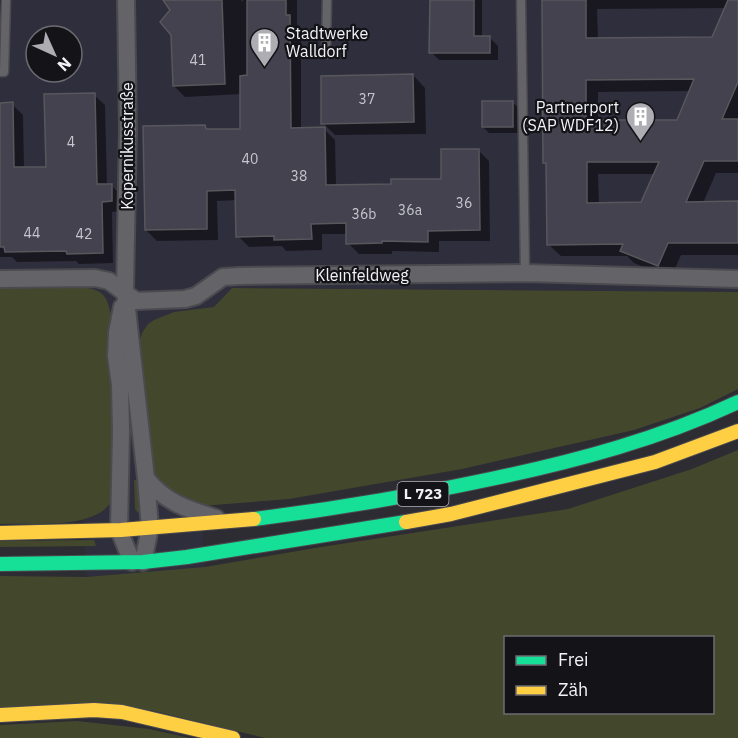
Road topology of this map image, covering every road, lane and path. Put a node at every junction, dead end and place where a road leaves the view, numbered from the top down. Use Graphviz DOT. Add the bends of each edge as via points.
graph roads {
  1 [pos="6,0"];
  2 [pos="126,0"];
  3 [pos="327,0"];
  4 [pos="522,0"];
  5 [pos="326,54"];
  6 [pos="0,72"];
  7 [pos="525,273"];
  8 [pos="0,279"];
  9 [pos="738,279"];
  10 [pos="125,291"];
  11 [pos="738,402"];
  12 [pos="738,432"];
  13 [pos="146,478"];
  14 [pos="228,522"];
  15 [pos="150,528"];
  16 [pos="119,531"];
  17 [pos="0,533"];
  18 [pos="138,562"];
  19 [pos="0,564"];
  20 [pos="0,715"];
  21 [pos="233,738"];
  1 -- 6 [label="lane" via="4,72"];
  2 -- 10 [label="street, Kopernikusstraße"];
  3 -- 5 [label="lane"];
  4 -- 7 [label="lane"];
  7 -- 9 [label="street, Kleinfeldweg"];
  7 -- 10 [label="street, Kleinfeldweg" via="223,277 196,296 136,301"];
  8 -- 10 [label="street, Kleinfeldweg" via="95,278 109,280"];
  10 -- 13 [label="street, Kopernikusstraße"];
  10 -- 16 [label="street, Kopernikusstraße" via="117,333 121,431"];
  11 -- 14 [label="main road, L 723" via="679,428 615,449 518,473 360,506"];
  12 -- 18 [label="main road, L 723" via="655,462 451,514"];
  13 -- 14 [label="street" via="171,501"];
  13 -- 15 [label="street, Kopernikusstraße"];
  14 -- 15 [label="main road, L 723"];
  15 -- 16 [label="main road, L 723"];
  15 -- 18 [label="street, Kopernikusstraße"];
  16 -- 17 [label="main road, L 723"];
  16 -- 18 [label="street, Kopernikusstraße"];
  18 -- 19 [label="main road, L 723"];
  20 -- 21 [label="main road" via="122,712"];
}
